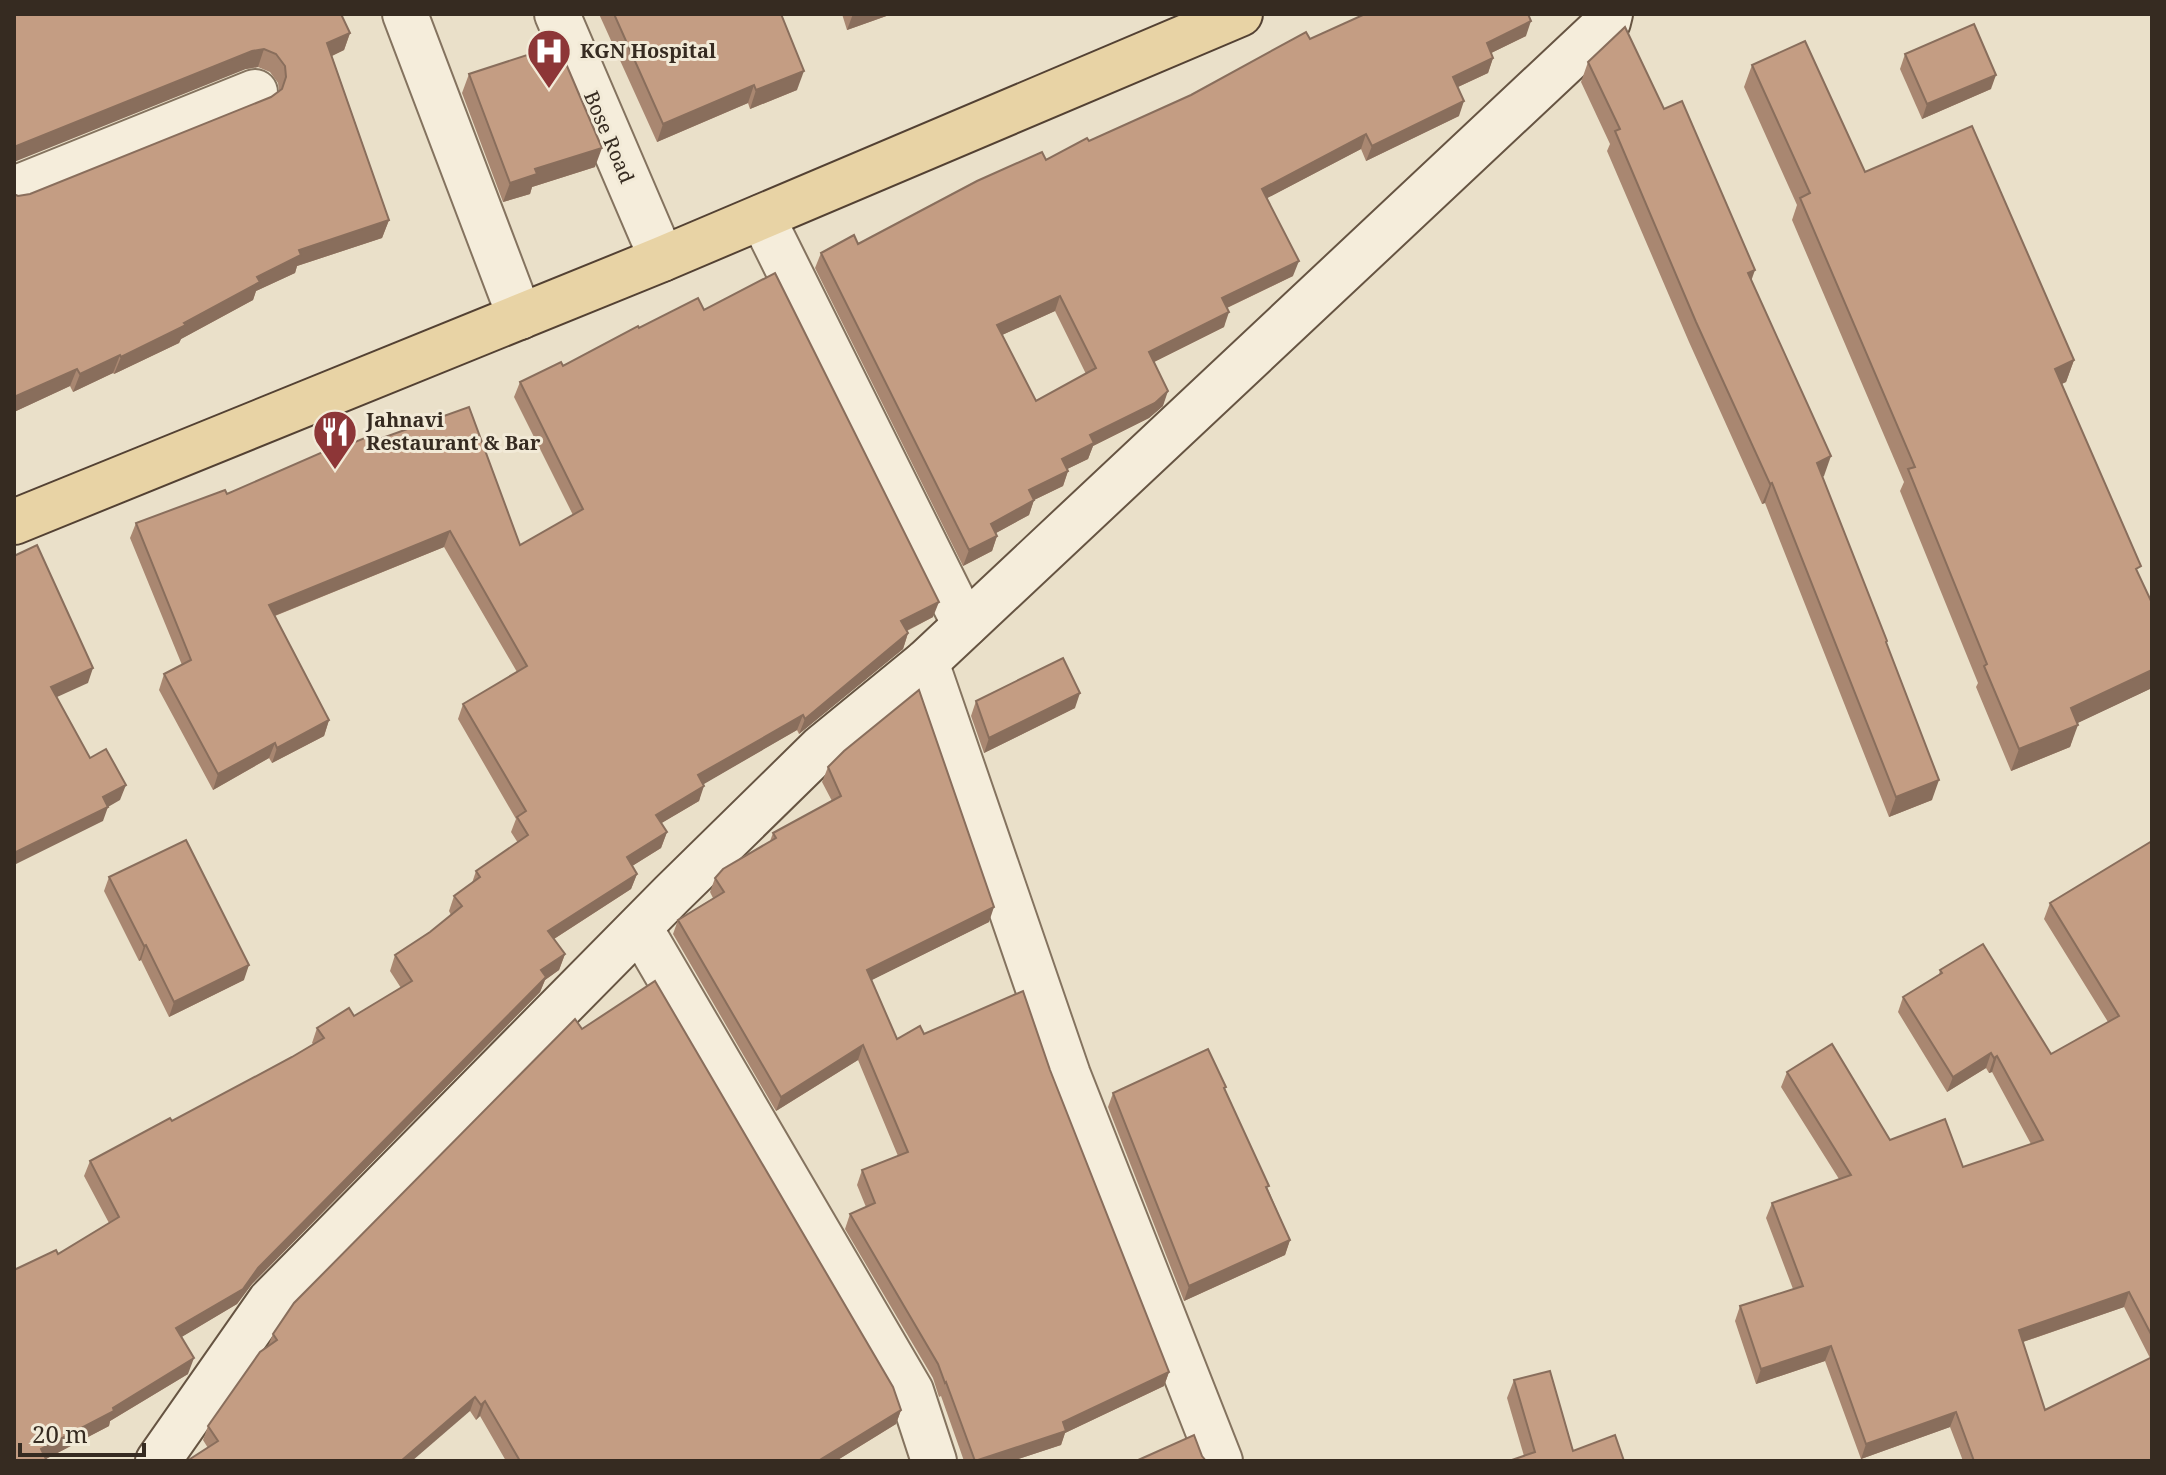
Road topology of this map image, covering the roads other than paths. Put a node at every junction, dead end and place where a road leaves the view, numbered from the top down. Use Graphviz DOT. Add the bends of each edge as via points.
graph roads {
  1 [pos="405,14"];
  2 [pos="557,14"];
  3 [pos="1240,14"];
  4 [pos="1610,14"];
  5 [pos="255,92"];
  6 [pos="14,189"];
  7 [pos="762,217"];
  8 [pos="662,259"];
  9 [pos="520,317"];
  10 [pos="14,522"];
  11 [pos="965,625"];
  12 [pos="926,662"];
  13 [pos="640,928"];
  14 [pos="158,1461"];
  15 [pos="934,1461"];
  16 [pos="1220,1461"];
  1 -- 9 [label="street"];
  2 -- 8 [label="street, Bose Road"];
  3 -- 7 [label="main road"];
  4 -- 11 [label="street" via="1597,33"];
  5 -- 6 [label="street"];
  7 -- 8 [label="main road"];
  7 -- 11 [label="street"];
  8 -- 9 [label="main road"];
  9 -- 10 [label="main road"];
  11 -- 12 [label="street"];
  12 -- 13 [label="street" via="822,747"];
  12 -- 16 [label="street" via="1068,1075"];
  13 -- 14 [label="street" via="270,1301"];
  13 -- 15 [label="street" via="911,1391"];
}
